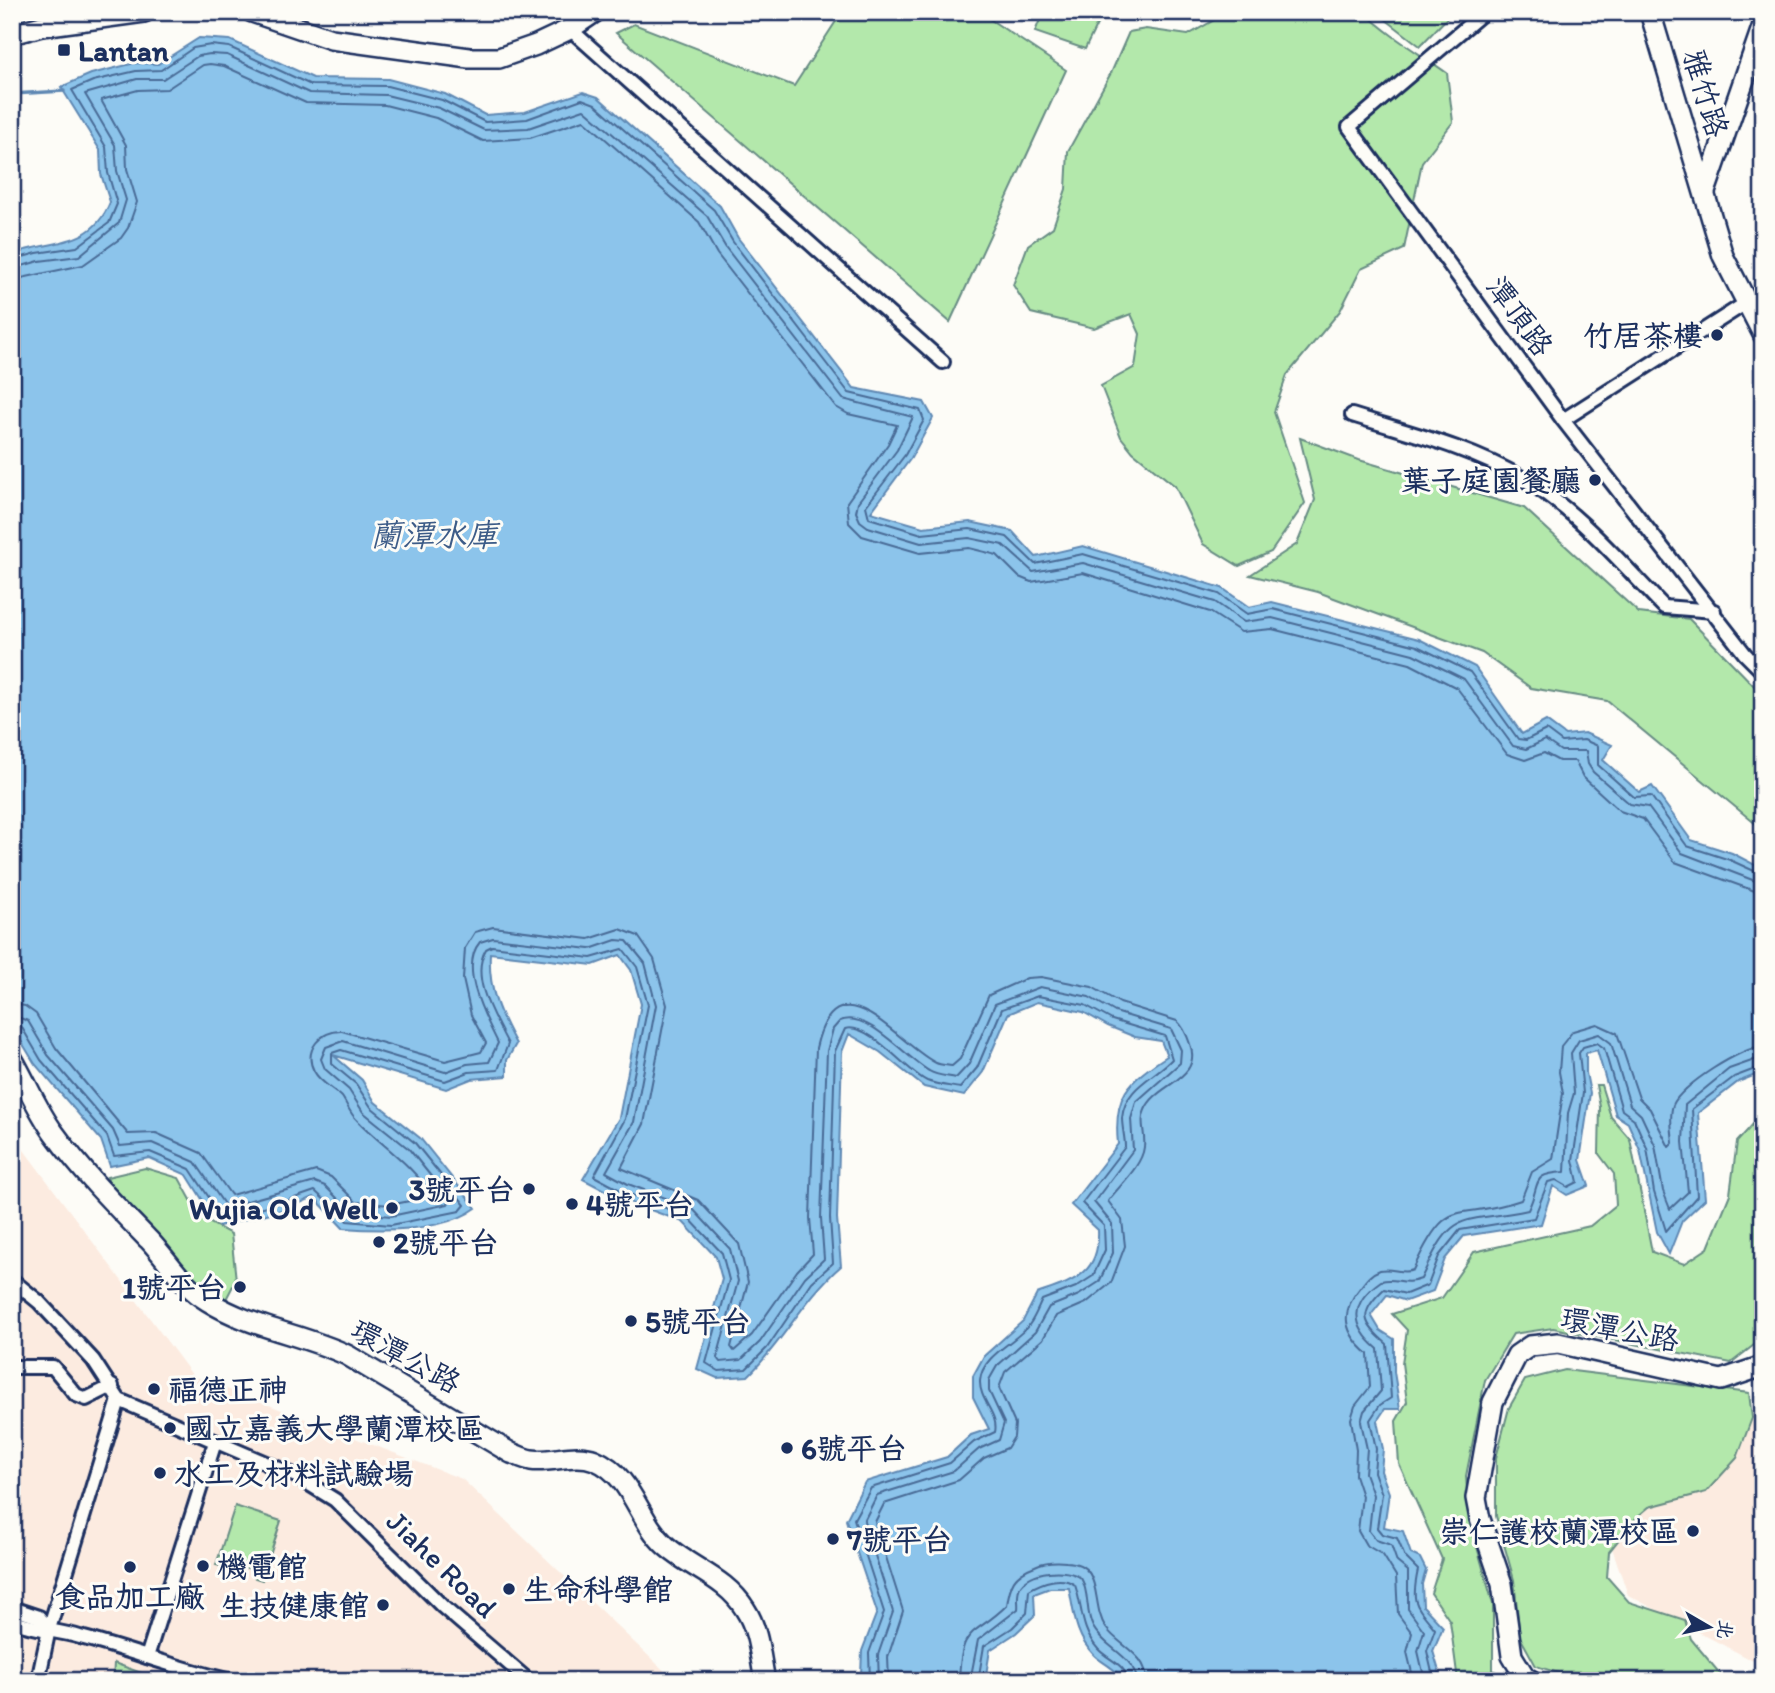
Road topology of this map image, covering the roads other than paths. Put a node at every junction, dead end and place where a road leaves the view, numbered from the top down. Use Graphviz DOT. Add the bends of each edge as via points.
graph roads {
  1 [pos="144,12"];
  2 [pos="252,12"];
  3 [pos="595,12"];
  4 [pos="1484,12"];
  5 [pos="1650,12"];
  6 [pos="1763,25"];
  7 [pos="570,29"];
  8 [pos="12,34"];
  9 [pos="1705,192"];
  10 [pos="1746,303"];
  11 [pos="1763,334"];
  12 [pos="943,362"];
  13 [pos="1352,415"];
  14 [pos="1563,420"];
  15 [pos="1714,611"];
  16 [pos="1763,672"];
  17 [pos="12,1058"];
  18 [pos="12,1280"];
  19 [pos="1763,1366"];
  20 [pos="12,1367"];
  21 [pos="112,1386"];
  22 [pos="119,1400"];
  23 [pos="215,1442"];
  24 [pos="12,1608"];
  25 [pos="12,1621"];
  26 [pos="49,1629"];
  27 [pos="147,1657"];
  28 [pos="210,1679"];
  29 [pos="38,1681"];
  30 [pos="232,1681"];
  31 [pos="529,1681"];
  32 [pos="765,1681"];
  33 [pos="1532,1681"];
  1 -- 8 [label="street"];
  2 -- 7 [label="street" via="331,39 469,58 499,58"];
  3 -- 7 [label="street"];
  4 -- 14 [label="street, 潭頂路" via="1349,127"];
  5 -- 9 [label="street, 雅竹路"];
  6 -- 9 [label="street"];
  7 -- 12 [label="street"];
  9 -- 10 [label="street, 雅竹路" via="1723,256"];
  10 -- 11 [label="street, 雅竹路"];
  10 -- 14 [label="street"];
  13 -- 15 [label="street" via="1473,453 1524,479 1591,530 1664,607"];
  14 -- 15 [label="street, 潭頂路"];
  15 -- 16 [label="street, 潭頂路"];
  17 -- 32 [label="street, 環潭公路" via="52,1130 116,1210 150,1241 186,1285 208,1302 271,1330 347,1355 511,1453 532,1460 593,1459 611,1469 666,1546 718,1579 745,1608 754,1625"];
  18 -- 21 [label="street" via="39,1302"];
  19 -- 33 [label="street, 環潭公路" via="1721,1380 1558,1343 1530,1346 1517,1355 1493,1402 1476,1498 1502,1584 1512,1656 1525,1678"];
  20 -- 21 [label="street" via="53,1367 76,1395 86,1399"];
  21 -- 22 [label="street"];
  22 -- 23 [label="street, Jiahe Road"];
  22 -- 26 [label="street"];
  23 -- 27 [label="street"];
  23 -- 31 [label="street, Jiahe Road" via="296,1476 335,1500 443,1607"];
  24 -- 26 [label="street" via="39,1617"];
  25 -- 26 [label="street" via="37,1630"];
  26 -- 27 [label="street"];
  26 -- 29 [label="street"];
  27 -- 28 [label="street"];
  28 -- 30 [label="street"];
}
